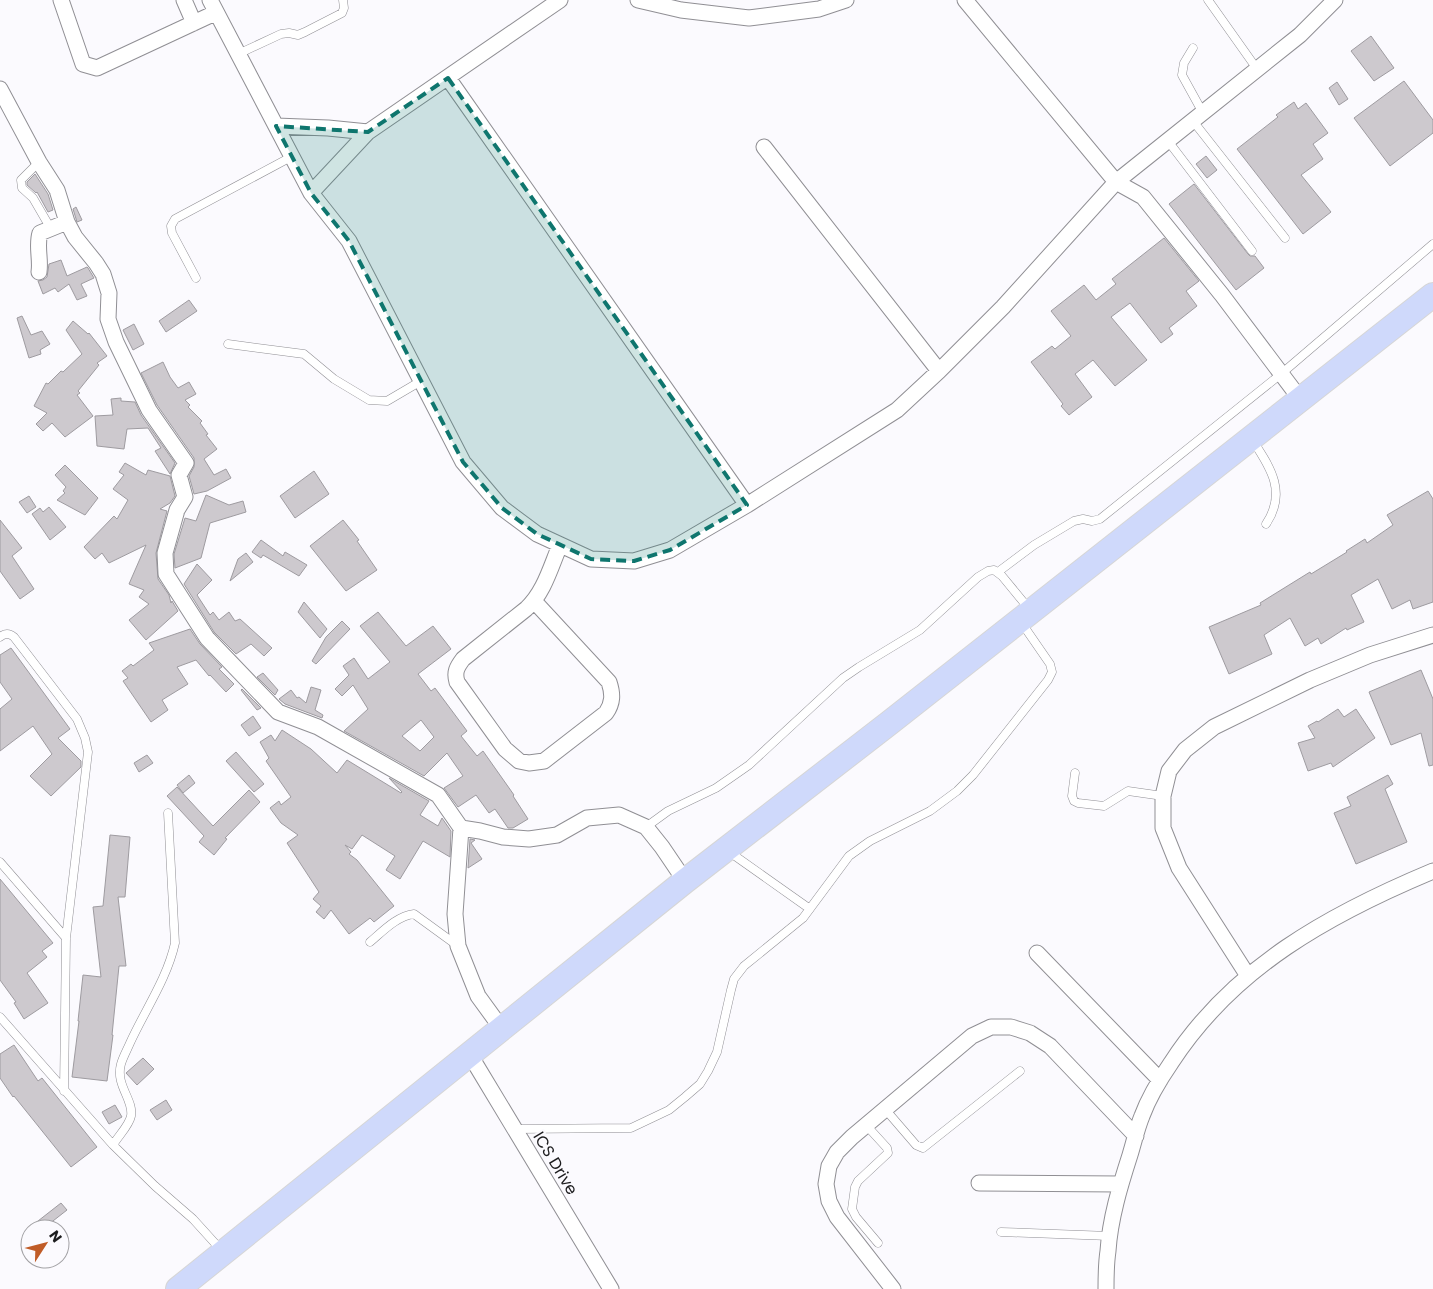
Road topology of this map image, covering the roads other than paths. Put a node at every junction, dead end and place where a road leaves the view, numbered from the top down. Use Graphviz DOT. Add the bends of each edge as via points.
graph roads {
  1 [pos="61,0"];
  2 [pos="184,0"];
  3 [pos="343,0"];
  4 [pos="560,0"];
  5 [pos="638,0"];
  6 [pos="842,0"];
  7 [pos="965,0"];
  8 [pos="1208,0"];
  9 [pos="1335,0"];
  10 [pos="212,6"];
  11 [pos="194,23"];
  12 [pos="1194,48"];
  13 [pos="238,54"];
  14 [pos="1257,69"];
  15 [pos="448,78"];
  16 [pos="0,89"];
  17 [pos="1198,117"];
  18 [pos="276,126"];
  19 [pos="368,132"];
  20 [pos="1168,140"];
  21 [pos="764,147"];
  22 [pos="291,157"];
  23 [pos="39,162"];
  24 [pos="1116,182"];
  25 [pos="311,193"];
  26 [pos="67,222"];
  27 [pos="51,229"];
  28 [pos="1285,238"];
  29 [pos="1433,244"];
  30 [pos="1252,251"];
  31 [pos="39,272"];
  32 [pos="196,278"];
  33 [pos="1433,295"];
  34 [pos="228,344"];
  35 [pos="939,372"];
  36 [pos="1281,374"];
  37 [pos="421,381"];
  38 [pos="1301,400"];
  39 [pos="1252,439"];
  40 [pos="747,505"];
  41 [pos="1266,524"];
  42 [pos="560,545"];
  43 [pos="998,572"];
  44 [pos="534,600"];
  45 [pos="1026,616"];
  46 [pos="1433,635"];
  47 [pos="0,637"];
  48 [pos="1075,773"];
  49 [pos="1163,796"];
  50 [pos="168,813"];
  51 [pos="646,827"];
  52 [pos="461,828"];
  53 [pos="726,850"];
  54 [pos="0,862"];
  55 [pos="1433,872"];
  56 [pos="685,882"];
  57 [pos="810,909"];
  58 [pos="66,938"];
  59 [pos="370,942"];
  60 [pos="458,946"];
  61 [pos="1037,953"];
  62 [pos="1248,976"];
  63 [pos="0,1018"];
  64 [pos="502,1029"];
  65 [pos="470,1055"];
  66 [pos="1020,1071"];
  67 [pos="1160,1080"];
  68 [pos="64,1091"];
  69 [pos="885,1108"];
  70 [pos="866,1125"];
  71 [pos="515,1129"];
  72 [pos="1136,1136"];
  73 [pos="113,1145"];
  74 [pos="979,1183"];
  75 [pos="1120,1184"];
  76 [pos="1001,1232"];
  77 [pos="1110,1236"];
  78 [pos="878,1243"];
  79 [pos="224,1253"];
  80 [pos="178,1289"];
  81 [pos="611,1289"];
  82 [pos="893,1289"];
  83 [pos="1106,1289"];
  1 -- 11 [label="street" via="83,64 97,68"];
  2 -- 11 [label="street"];
  3 -- 13 [label="lane" via="342,13 298,35 281,34"];
  4 -- 15 [label="street"];
  5 -- 6 [label="street" via="681,10 750,18 819,9"];
  7 -- 24 [label="street"];
  8 -- 14 [label="lane"];
  9 -- 14 [label="street" via="1300,35"];
  10 -- 11 [label="street"];
  10 -- 13 [label="street"];
  12 -- 17 [label="lane" via="1184,64 1182,75"];
  13 -- 18 [label="street"];
  14 -- 17 [label="street"];
  15 -- 19 [label="street"];
  15 -- 40 [label="street"];
  16 -- 23 [label="street"];
  17 -- 20 [label="street"];
  17 -- 28 [label="lane"];
  18 -- 19 [label="street"];
  18 -- 22 [label="street"];
  19 -- 25 [label="street"];
  20 -- 24 [label="street"];
  20 -- 30 [label="lane"];
  21 -- 35 [label="street"];
  22 -- 25 [label="street"];
  22 -- 32 [label="lane" via="175,219 172,233"];
  23 -- 26 [label="street" via="56,190"];
  23 -- 27 [label="lane" via="21,180 22,188 33,198"];
  24 -- 35 [label="street" via="1003,307"];
  24 -- 36 [label="street" via="1143,197"];
  25 -- 37 [label="street" via="349,240"];
  26 -- 27 [label="street"];
  26 -- 52 [label="street" via="103,274 109,292 108,319 148,410 186,464 179,475 185,498 177,510 165,553 166,574 184,603 207,638 278,712 318,727 438,795"];
  27 -- 31 [label="street" via="40,233 38,240"];
  29 -- 36 [label="lane"];
  33 -- 38 [label="main road"];
  34 -- 37 [label="lane" via="304,354 334,379 369,400 387,401"];
  35 -- 40 [label="street" via="897,410"];
  36 -- 38 [label="street"];
  36 -- 43 [label="lane" via="1100,519 1074,521"];
  37 -- 42 [label="street" via="463,462 502,508 536,534"];
  38 -- 39 [label="main road"];
  39 -- 41 [label="lane" via="1269,466 1275,487 1274,512"];
  39 -- 45 [label="main road"];
  40 -- 42 [label="street" via="670,550 634,561 591,559"];
  42 -- 44 [label="street"];
  43 -- 45 [label="lane"];
  43 -- 51 [label="lane" via="994,570 983,574 920,630 843,678 728,781 668,811"];
  44 -- 44 [label="street" via="609,682 612,698 606,714 544,762 529,763 519,761 505,749 457,682 455,674 463,659"];
  45 -- 53 [label="main road"];
  45 -- 57 [label="lane" via="1050,664 1052,672 1048,680 957,791 930,811 850,856"];
  46 -- 49 [label="street" via="1370,655 1310,680 1214,727 1185,750 1169,772"];
  47 -- 58 [label="lane" via="9,634 14,637 77,719 85,738 88,752"];
  48 -- 49 [label="lane" via="1072,796 1078,803 1104,806 1128,791"];
  49 -- 62 [label="street" via="1163,828 1179,868"];
  50 -- 73 [label="lane" via="175,943 165,975 121,1064 120,1080 131,1115"];
  51 -- 52 [label="street" via="619,815 588,818 558,835 529,839"];
  51 -- 56 [label="street"];
  52 -- 60 [label="street" via="455,914"];
  53 -- 56 [label="main road"];
  53 -- 57 [label="lane"];
  54 -- 58 [label="lane"];
  55 -- 62 [label="street" via="1370,899 1272,956"];
  56 -- 64 [label="main road"];
  57 -- 71 [label="lane" via="792,929 744,966 734,979 717,1052 708,1071 700,1084 669,1110 630,1128"];
  58 -- 68 [label="lane"];
  59 -- 60 [label="lane" via="405,915 414,914"];
  60 -- 64 [label="street" via="478,996"];
  61 -- 67 [label="street"];
  62 -- 67 [label="street" via="1203,1020"];
  63 -- 68 [label="lane"];
  64 -- 65 [label="main road"];
  65 -- 71 [label="street, ICS Drive"];
  65 -- 79 [label="main road"];
  66 -- 69 [label="lane" via="923,1148 916,1146"];
  67 -- 72 [label="street" via="1142,1115"];
  68 -- 73 [label="lane"];
  69 -- 70 [label="street"];
  69 -- 72 [label="street" via="972,1036 991,1027 1011,1027 1030,1033 1050,1046"];
  70 -- 78 [label="lane" via="888,1153 858,1181 852,1209"];
  70 -- 82 [label="street" via="837,1152 829,1166 826,1184 837,1217"];
  71 -- 81 [label="street, ICS Drive"];
  72 -- 75 [label="street"];
  73 -- 79 [label="lane" via="193,1219"];
  74 -- 75 [label="street"];
  75 -- 77 [label="street"];
  76 -- 77 [label="lane"];
  77 -- 83 [label="street"];
  79 -- 80 [label="main road"];
}
